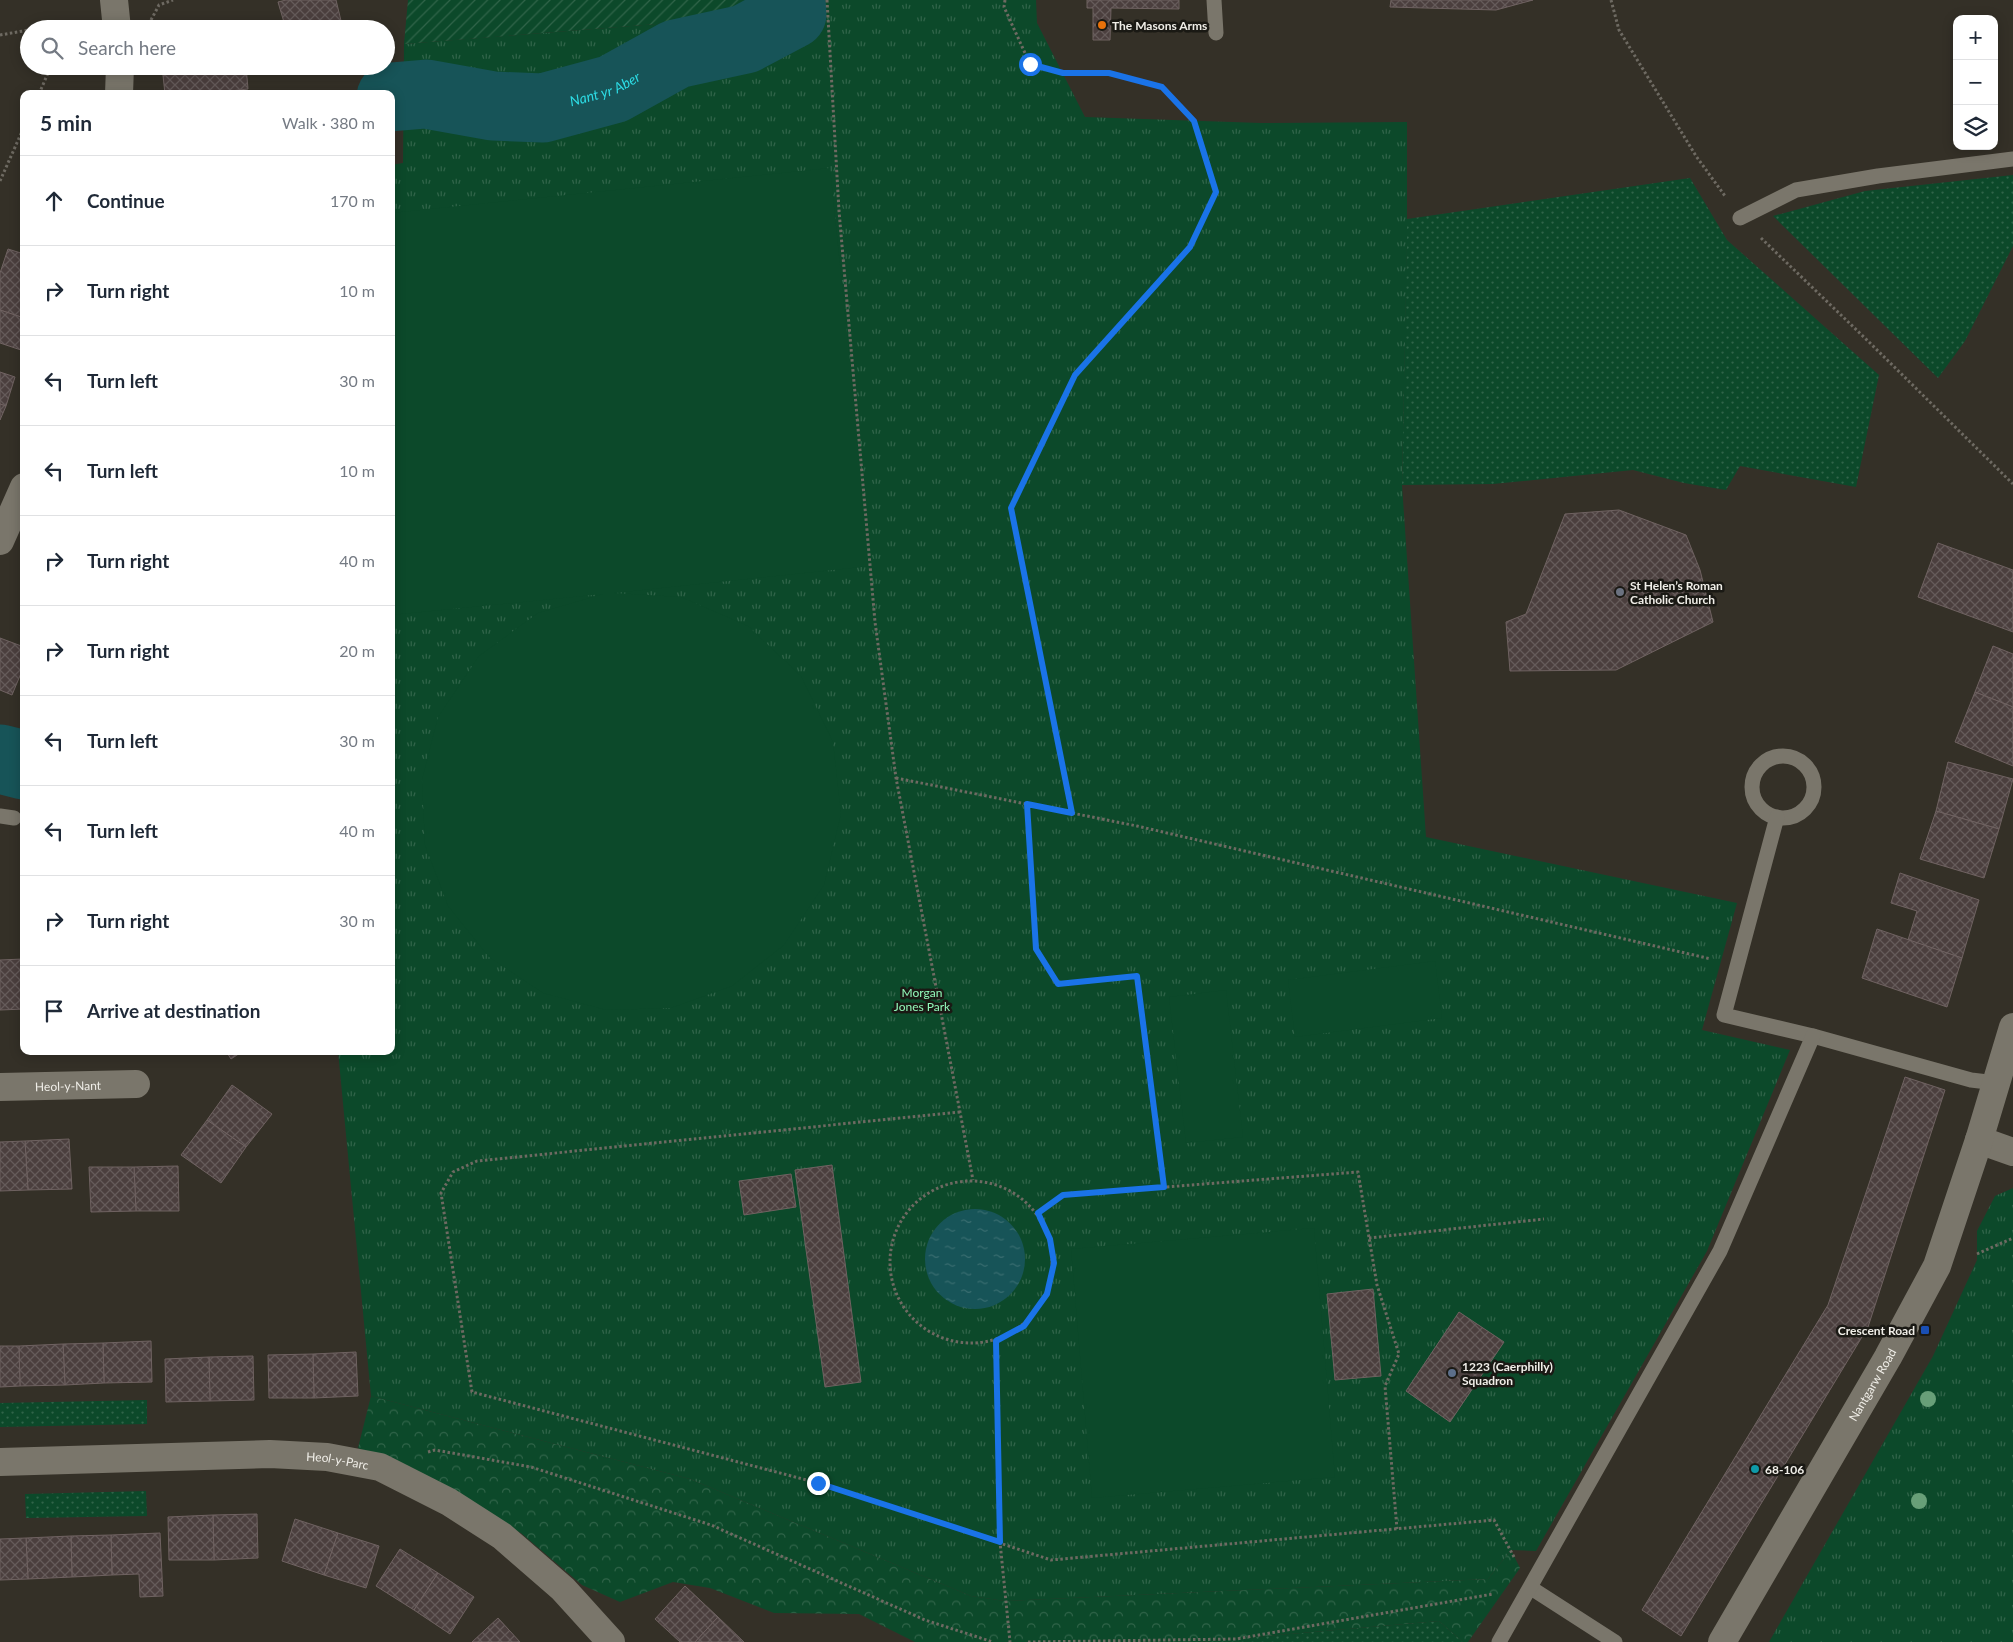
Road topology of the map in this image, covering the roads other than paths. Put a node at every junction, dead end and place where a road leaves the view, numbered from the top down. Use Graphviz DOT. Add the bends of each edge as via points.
graph roads {
  1 [pos="114,0"];
  2 [pos="1214,0"];
  3 [pos="117,20"];
  4 [pos="1216,32"];
  5 [pos="120,75"];
  6 [pos="119,90"];
  7 [pos="2013,159"];
  8 [pos="1740,218"];
  9 [pos="20,496"];
  10 [pos="0,541"];
  11 [pos="1777,817"];
  12 [pos="2013,1027"];
  13 [pos="1813,1036"];
  14 [pos="1996,1083"];
  15 [pos="136,1084"];
  16 [pos="0,1087"];
  17 [pos="1979,1140"];
  18 [pos="2013,1152"];
  19 [pos="0,1462"];
  20 [pos="1531,1588"];
  21 [pos="611,1642"];
  22 [pos="1500,1642"];
  23 [pos="1615,1642"];
  24 [pos="1722,1642"];
  1 -- 3 [label="street"];
  2 -- 4 [label="lane"];
  5 -- 6 [label="street"];
  7 -- 8 [label="lane" via="1796,190"];
  9 -- 10 [label="street"];
  11 -- 11 [label="lane" via="1759,806 1753,796 1752,785 1763,764 1775,757 1786,756 1808,768 1814,788 1808,805 1801,812 1792,817"];
  11 -- 13 [label="lane" via="1724,1015"];
  12 -- 14 [label="street, Nantgarw Road"];
  13 -- 14 [label="lane" via="1971,1080"];
  13 -- 20 [label="lane" via="1720,1251"];
  14 -- 17 [label="street, Nantgarw Road"];
  15 -- 16 [label="street, Heol-y-Nant"];
  17 -- 18 [label="street"];
  17 -- 24 [label="street, Nantgarw Road" via="1937,1266 1888,1357"];
  19 -- 21 [label="street, Heol-y-Parc" via="270,1454 327,1457 380,1467 449,1502 502,1536 563,1589"];
  20 -- 22 [label="lane"];
  20 -- 23 [label="lane"];
}
